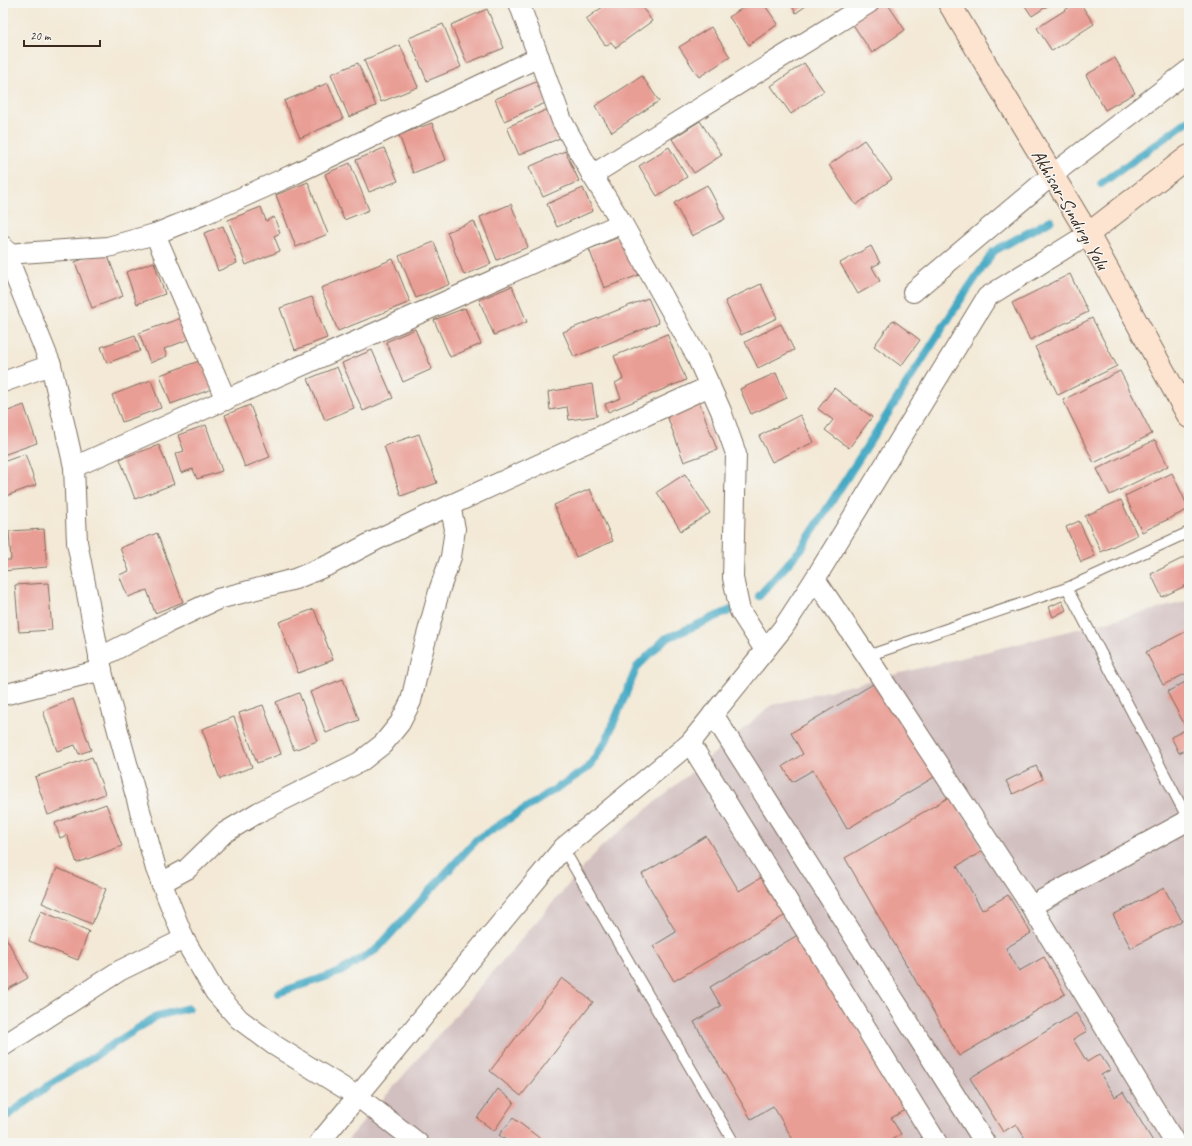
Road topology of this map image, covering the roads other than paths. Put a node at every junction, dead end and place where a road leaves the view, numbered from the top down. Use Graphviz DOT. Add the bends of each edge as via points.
graph roads {
  1 [pos="519,3"];
  2 [pos="869,3"];
  3 [pos="949,3"];
  4 [pos="539,57"];
  5 [pos="1189,70"];
  6 [pos="1189,156"];
  7 [pos="592,175"];
  8 [pos="1052,175"];
  9 [pos="622,223"];
  10 [pos="155,234"];
  11 [pos="1088,234"];
  12 [pos="5,250"];
  13 [pos="913,292"];
  14 [pos="51,364"];
  15 [pos="3,382"];
  16 [pos="710,386"];
  17 [pos="226,400"];
  18 [pos="1189,417"];
  19 [pos="74,467"];
  20 [pos="450,505"];
  21 [pos="1189,532"];
  22 [pos="815,579"];
  23 [pos="1067,588"];
  24 [pos="765,650"];
  25 [pos="868,656"];
  26 [pos="100,664"];
  27 [pos="3,695"];
  28 [pos="713,714"];
  29 [pos="690,743"];
  30 [pos="1189,821"];
  31 [pos="563,848"];
  32 [pos="161,883"];
  33 [pos="1031,906"];
  34 [pos="184,940"];
  35 [pos="3,1046"];
  36 [pos="357,1096"];
  37 [pos="319,1143"];
  38 [pos="418,1143"];
  39 [pos="734,1143"];
  40 [pos="937,1143"];
  41 [pos="985,1143"];
  42 [pos="1175,1143"];
  1 -- 4 [label="street"];
  2 -- 7 [label="street"];
  3 -- 8 [label="main road, Akhisar-Sındırgı Yolu"];
  4 -- 7 [label="street" via="562,121"];
  4 -- 10 [label="street" via="290,176"];
  5 -- 8 [label="street"];
  6 -- 11 [label="main road"];
  7 -- 9 [label="street"];
  8 -- 11 [label="main road, Akhisar-Sındırgı Yolu"];
  8 -- 13 [label="street"];
  9 -- 16 [label="street" via="697,357"];
  9 -- 17 [label="street"];
  10 -- 12 [label="street" via="108,247"];
  10 -- 17 [label="street"];
  11 -- 18 [label="main road, Akhisar-Sındırgı Yolu"];
  11 -- 22 [label="street" via="987,297"];
  12 -- 14 [label="street"];
  14 -- 15 [label="street"];
  14 -- 19 [label="street"];
  16 -- 20 [label="street"];
  16 -- 24 [label="street" via="736,454 732,578 740,611"];
  17 -- 19 [label="street"];
  19 -- 26 [label="street" via="77,542"];
  20 -- 26 [label="street" via="332,564 295,579 218,599 167,623"];
  20 -- 32 [label="street" via="455,529 451,557 440,588 411,701 400,722 383,744 360,762 224,832 186,869"];
  21 -- 23 [label="lane"];
  22 -- 24 [label="street" via="783,628"];
  22 -- 25 [label="street"];
  23 -- 25 [label="lane"];
  23 -- 30 [label="lane"];
  24 -- 28 [label="street"];
  25 -- 33 [label="street"];
  26 -- 27 [label="street"];
  26 -- 32 [label="street"];
  28 -- 29 [label="street"];
  28 -- 41 [label="street"];
  29 -- 31 [label="street"];
  29 -- 40 [label="street"];
  30 -- 33 [label="street"];
  31 -- 36 [label="street"];
  31 -- 39 [label="lane"];
  32 -- 34 [label="street"];
  33 -- 42 [label="street"];
  34 -- 35 [label="street" via="119,971"];
  34 -- 36 [label="street" via="215,992 239,1019 274,1045"];
  36 -- 37 [label="street"];
  36 -- 38 [label="street"];
}
